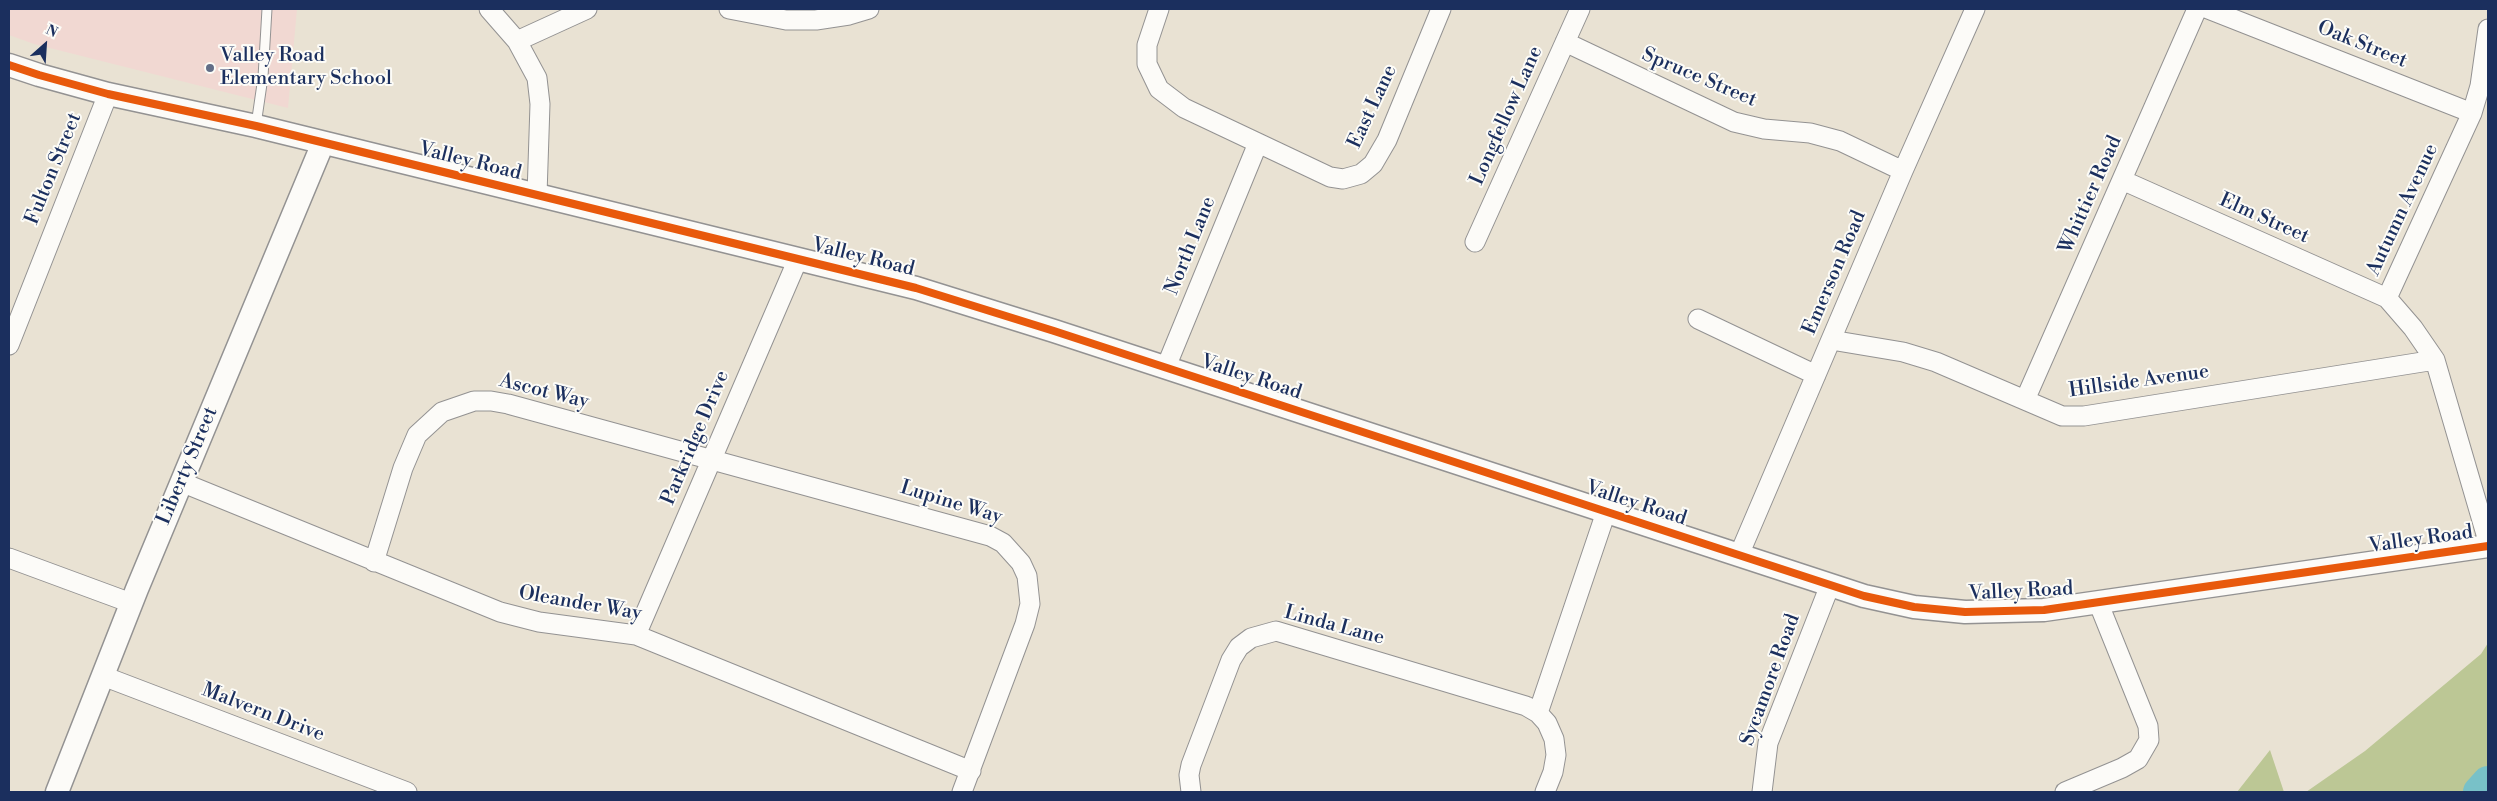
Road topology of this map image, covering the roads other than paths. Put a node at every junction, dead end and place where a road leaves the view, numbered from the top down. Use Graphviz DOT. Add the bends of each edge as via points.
graph roads {
  1 [pos="267,9"];
  2 [pos="489,9"];
  3 [pos="587,9"];
  4 [pos="729,9"];
  5 [pos="869,9"];
  6 [pos="1159,9"];
  7 [pos="1442,9"];
  8 [pos="1580,9"];
  9 [pos="1975,9"];
  10 [pos="2197,9"];
  11 [pos="2208,9"];
  12 [pos="2488,29"];
  13 [pos="517,42"];
  14 [pos="1565,42"];
  15 [pos="9,64"];
  16 [pos="108,94"];
  17 [pos="2472,113"];
  18 [pos="256,126"];
  19 [pos="323,142"];
  20 [pos="1258,142"];
  21 [pos="1903,171"];
  22 [pos="2122,180"];
  23 [pos="537,195"];
  24 [pos="1475,242"];
  25 [pos="798,258"];
  26 [pos="2387,298"];
  27 [pos="1698,319"];
  28 [pos="1831,340"];
  29 [pos="9,345"];
  30 [pos="2435,360"];
  31 [pos="1166,367"];
  32 [pos="1816,375"];
  33 [pos="2025,400"];
  34 [pos="712,459"];
  35 [pos="181,482"];
  36 [pos="1606,512"];
  37 [pos="2488,541"];
  38 [pos="2488,546"];
  39 [pos="1739,555"];
  40 [pos="9,558"];
  41 [pos="374,562"];
  42 [pos="1830,585"];
  43 [pos="2098,602"];
  44 [pos="131,603"];
  45 [pos="636,635"];
  46 [pos="103,676"];
  47 [pos="1538,713"];
  48 [pos="971,771"];
  49 [pos="57,792"];
  50 [pos="407,792"];
  51 [pos="962,792"];
  52 [pos="1192,792"];
  53 [pos="1545,792"];
  54 [pos="1762,792"];
  55 [pos="2065,792"];
  1 -- 18 [label="lane"];
  2 -- 13 [label="street"];
  3 -- 13 [label="street"];
  4 -- 5 [label="street" via="786,20 816,20"];
  6 -- 20 [label="street, East Lane" via="1147,45 1147,64 1159,90 1184,108"];
  7 -- 20 [label="street, East Lane" via="1387,140 1373,164 1361,174 1343,179 1330,177"];
  8 -- 14 [label="street, Longfellow Lane"];
  9 -- 21 [label="street, Emerson Road"];
  10 -- 22 [label="street, Whittier Road"];
  11 -- 17 [label="street, Oak Street"];
  12 -- 17 [label="street, Autumn Avenue" via="2480,86"];
  13 -- 23 [label="street" via="536,78 540,104"];
  14 -- 21 [label="street, Spruce Street" via="1734,122 1764,129 1810,133 1840,142"];
  14 -- 24 [label="street, Longfellow Lane"];
  15 -- 16 [label="street, Valley Road"];
  16 -- 18 [label="street, Valley Road"];
  16 -- 29 [label="street, Fulton Street"];
  17 -- 26 [label="street, Autumn Avenue"];
  18 -- 19 [label="street, Valley Road"];
  19 -- 23 [label="street, Valley Road"];
  19 -- 35 [label="street, Liberty Street"];
  20 -- 31 [label="street, North Lane"];
  21 -- 28 [label="street, Emerson Road"];
  22 -- 26 [label="street, Elm Street"];
  22 -- 33 [label="street, Whittier Road"];
  23 -- 25 [label="street, Valley Road"];
  25 -- 31 [label="street, Valley Road" via="916,288"];
  25 -- 34 [label="street, Parkridge Drive"];
  26 -- 30 [label="street, Autumn Avenue"];
  27 -- 32 [label="street"];
  28 -- 32 [label="street, Emerson Road"];
  28 -- 33 [label="street, Hillside Avenue" via="1903,352 1936,362"];
  30 -- 33 [label="street, Hillside Avenue" via="2084,416 2062,416"];
  30 -- 37 [label="street, Autumn Avenue"];
  31 -- 36 [label="street, Valley Road"];
  32 -- 39 [label="street, Emerson Road"];
  34 -- 41 [label="street, Ascot Way" via="492,400 457,405 442,412 418,434 403,468"];
  34 -- 45 [label="street, Parkridge Drive"];
  34 -- 48 [label="street, Lupine Way" via="984,534 1013,552 1027,576 1030,604"];
  35 -- 41 [label="street, Oleander Way"];
  35 -- 44 [label="street, Liberty Street"];
  36 -- 39 [label="street, Valley Road"];
  36 -- 47 [label="street"];
  38 -- 43 [label="street, Valley Road"];
  39 -- 42 [label="street, Valley Road"];
  40 -- 44 [label="street"];
  41 -- 45 [label="street, Oleander Way" via="500,612 539,622"];
  42 -- 43 [label="street, Valley Road" via="1914,607 1965,612 2016,612"];
  42 -- 54 [label="street, Sycamore Road" via="1768,743"];
  43 -- 55 [label="street" via="2148,726 2148,740 2138,759"];
  44 -- 46 [label="street, Liberty Street"];
  45 -- 48 [label="street, Oleander Way"];
  46 -- 49 [label="street, Liberty Street"];
  46 -- 50 [label="street, Malvern Drive"];
  47 -- 52 [label="street, Linda Lane" via="1520,704 1287,633 1266,632 1239,647 1231,660 1191,765"];
  47 -- 53 [label="street" via="1554,739 1556,755"];
  48 -- 51 [label="street, Lupine Way"];
}
